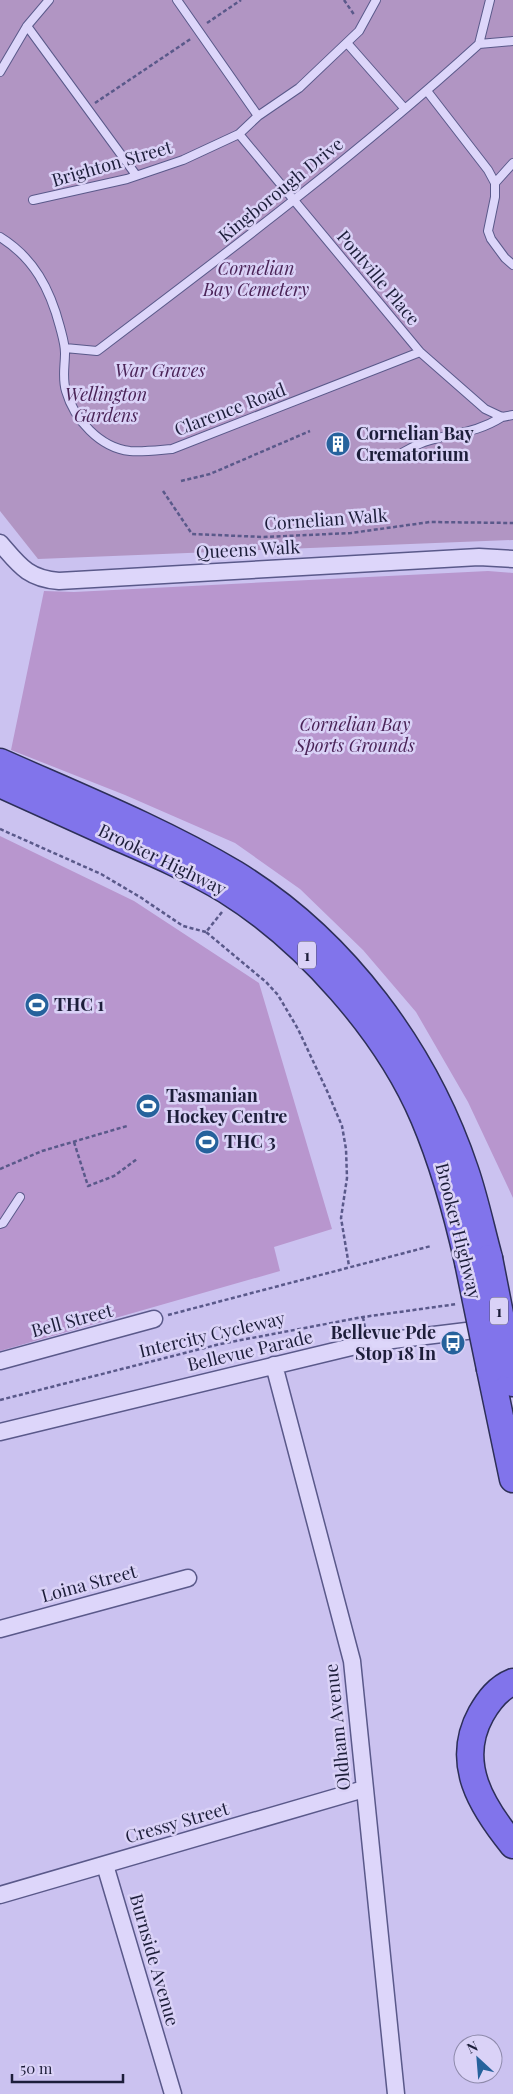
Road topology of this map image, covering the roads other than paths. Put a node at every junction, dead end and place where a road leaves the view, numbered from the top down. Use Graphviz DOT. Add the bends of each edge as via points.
graph roads {
  1 [pos="49,0"];
  2 [pos="177,0"];
  3 [pos="376,0"];
  4 [pos="490,0"];
  5 [pos="27,26"];
  6 [pos="513,41"];
  7 [pos="347,43"];
  8 [pos="479,44"];
  9 [pos="0,72"];
  10 [pos="427,91"];
  11 [pos="405,109"];
  12 [pos="258,116"];
  13 [pos="239,134"];
  14 [pos="513,163"];
  15 [pos="136,176"];
  16 [pos="495,183"];
  17 [pos="33,200"];
  18 [pos="294,201"];
  19 [pos="0,237"];
  20 [pos="513,265"];
  21 [pos="65,348"];
  22 [pos="420,352"];
  23 [pos="513,415"];
  24 [pos="502,417"];
  25 [pos="392,458"];
  26 [pos="0,543"];
  27 [pos="513,559"];
  28 [pos="0,762"];
  29 [pos="0,784"];
  30 [pos="20,1197"];
  31 [pos="0,1224"];
  32 [pos="478,1260"];
  33 [pos="154,1319"];
  34 [pos="513,1325"];
  35 [pos="0,1361"];
  36 [pos="274,1365"];
  37 [pos="504,1372"];
  38 [pos="0,1432"];
  39 [pos="513,1479"];
  40 [pos="188,1578"];
  41 [pos="0,1629"];
  42 [pos="513,1682"];
  43 [pos="513,1688"];
  44 [pos="364,1789"];
  45 [pos="513,1814"];
  46 [pos="513,1845"];
  47 [pos="105,1865"];
  48 [pos="0,1895"];
  49 [pos="173,2094"];
  50 [pos="396,2094"];
  1 -- 5 [label="lane"];
  2 -- 12 [label="lane"];
  3 -- 7 [label="lane, Brighton Street" via="362,27"];
  4 -- 8 [label="lane"];
  5 -- 9 [label="lane"];
  5 -- 15 [label="lane"];
  6 -- 8 [label="lane"];
  7 -- 11 [label="lane"];
  7 -- 12 [label="lane, Brighton Street" via="299,88"];
  8 -- 10 [label="lane, Kingborough Drive"];
  10 -- 11 [label="lane, Kingborough Drive"];
  10 -- 16 [label="lane"];
  11 -- 18 [label="lane, Kingborough Drive"];
  12 -- 13 [label="lane, Brighton Street"];
  13 -- 15 [label="lane, Brighton Street" via="183,160"];
  13 -- 18 [label="lane, Pontville Place"];
  14 -- 16 [label="lane"];
  15 -- 17 [label="lane, Brighton Street"];
  16 -- 20 [label="lane" via="488,231 504,258"];
  18 -- 21 [label="lane, Kingborough Drive" via="97,351"];
  18 -- 22 [label="lane, Pontville Place"];
  19 -- 21 [label="lane, Clarence Road" via="31,262 45,284 56,310"];
  21 -- 22 [label="lane, Clarence Road" via="63,372 66,391 76,413 92,433 129,451 172,449"];
  22 -- 24 [label="lane, Pontville Place" via="485,409"];
  23 -- 24 [label="lane"];
  24 -- 25 [label="lane" via="468,433 424,442"];
  26 -- 27 [label="street, Queens Walk" via="30,574 59,581 479,557"];
  28 -- 32 [label="highway, Brooker Highway / 1" via="161,834 237,876 282,907 321,940 392,1024 442,1111 465,1170"];
  29 -- 32 [label="highway, Brooker Highway / 1" via="167,859 227,891 294,942 336,983 371,1026 401,1072 424,1117 456,1209"];
  30 -- 31 [label="lane"];
  32 -- 37 [label="highway, Brooker Highway / 1, bridge"];
  33 -- 35 [label="street, Bell Street"];
  34 -- 36 [label="street, Bellevue Parade" via="388,1340"];
  36 -- 38 [label="street, Bellevue Parade"];
  36 -- 44 [label="street, Oldham Avenue" via="352,1661"];
  37 -- 39 [label="highway, Brooker Highway / 1"];
  40 -- 41 [label="street, Loina Street"];
  42 -- 46 [label="highway" via="500,1689 488,1703 476,1725 470,1751 478,1796"];
  43 -- 45 [label="highway" via="488,1723 480,1754 482,1778 487,1790 495,1803"];
  44 -- 47 [label="street, Cressy Street"];
  44 -- 50 [label="street, Oldham Avenue"];
  47 -- 48 [label="street, Cressy Street"];
  47 -- 49 [label="street, Burnside Avenue"];
}
